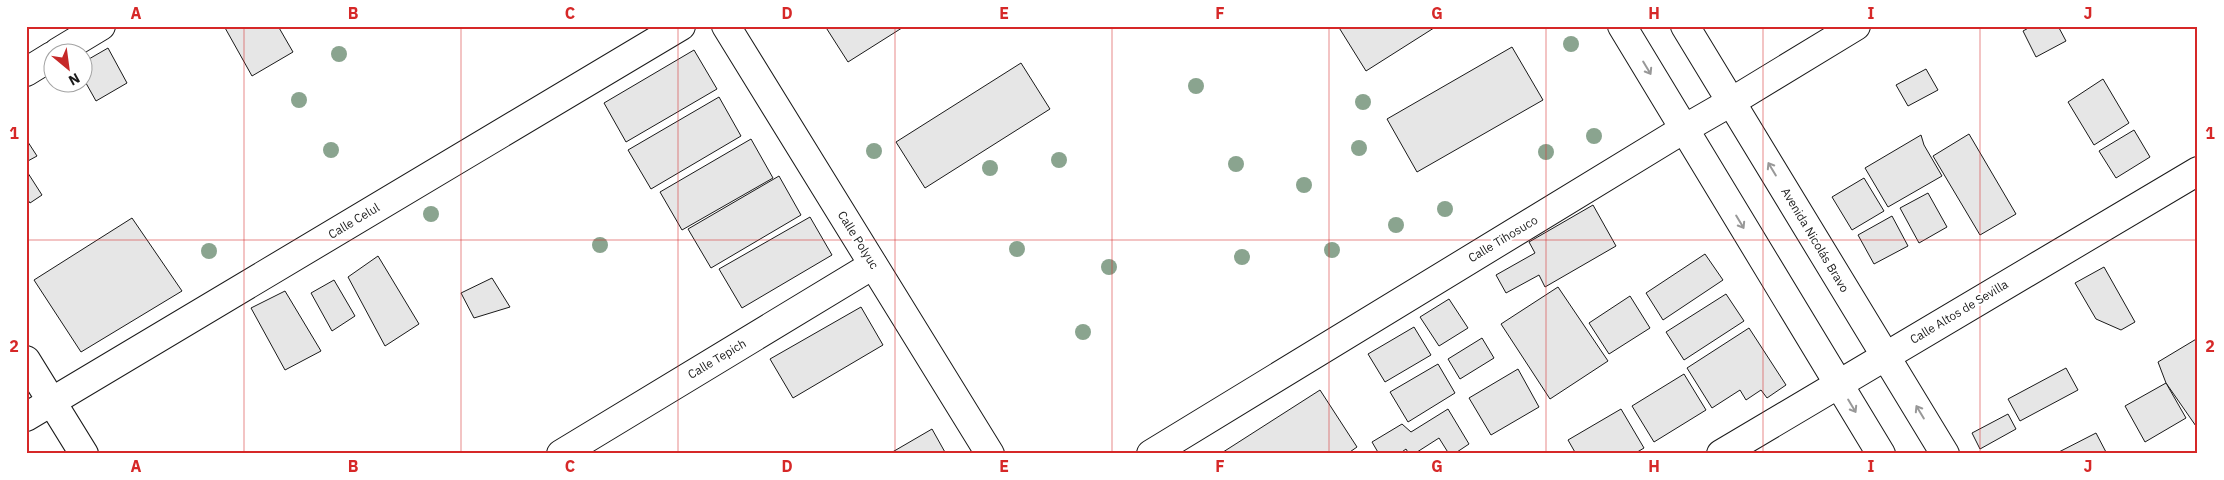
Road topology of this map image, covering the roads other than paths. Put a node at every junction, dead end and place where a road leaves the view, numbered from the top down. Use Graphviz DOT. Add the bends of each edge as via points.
graph roads {
  1 [pos="101,26"];
  2 [pos="681,26"];
  3 [pos="726,26"];
  4 [pos="1622,26"];
  5 [pos="1685,26"];
  6 [pos="1856,26"];
  7 [pos="75,42"];
  8 [pos="42,62"];
  9 [pos="26,72"];
  10 [pos="1731,102"];
  11 [pos="1684,129"];
  12 [pos="2198,171"];
  13 [pos="873,265"];
  14 [pos="1885,355"];
  15 [pos="26,360"];
  16 [pos="1838,383"];
  17 [pos="51,401"];
  18 [pos="26,416"];
  19 [pos="84,454"];
  20 [pos="561,454"];
  21 [pos="990,454"];
  22 [pos="1151,454"];
  23 [pos="1721,454"];
  24 [pos="1881,454"];
  25 [pos="1945,454"];
  1 -- 7 [label="street"];
  2 -- 17 [label="street, Calle Celul"];
  3 -- 13 [label="street, Calle Polyuc"];
  4 -- 11 [label="street, one-way"];
  5 -- 10 [label="street, Avenida Nicolás Bravo"];
  6 -- 10 [label="street, Calle Tihosuco"];
  8 -- 9 [label="street"];
  10 -- 11 [label="street, Calle Tihosuco"];
  14 -- 10 [label="street, Avenida Nicolás Bravo, one-way"];
  11 -- 16 [label="street, one-way"];
  11 -- 22 [label="street, Calle Tihosuco"];
  12 -- 14 [label="street, Calle Altos de Sevilla"];
  13 -- 20 [label="street, Calle Tepich"];
  13 -- 21 [label="street, Calle Polyuc"];
  14 -- 16 [label="street, Calle Altos de Sevilla"];
  25 -- 14 [label="street, Avenida Nicolás Bravo, one-way"];
  15 -- 17 [label="street"];
  16 -- 23 [label="street, Calle Altos de Sevilla"];
  16 -- 24 [label="street, one-way"];
  17 -- 18 [label="street, Calle Celul"];
  17 -- 19 [label="street"];
}
